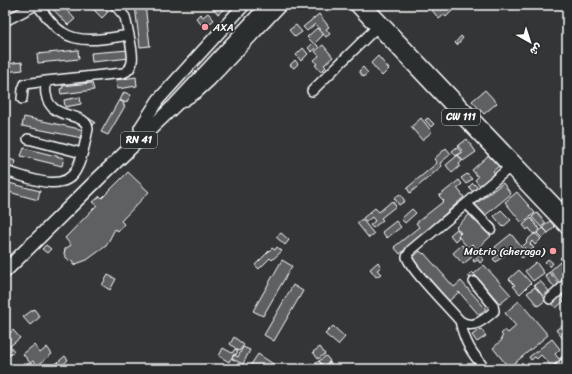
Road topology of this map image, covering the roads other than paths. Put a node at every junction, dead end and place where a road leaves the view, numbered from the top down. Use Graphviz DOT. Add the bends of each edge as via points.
graph roads {
  1 [pos="36,5"];
  2 [pos="116,5"];
  3 [pos="244,5"];
  4 [pos="256,5"];
  5 [pos="268,5"];
  6 [pos="281,5"];
  7 [pos="355,5"];
  8 [pos="366,5"];
  9 [pos="7,17"];
  10 [pos="376,28"];
  11 [pos="129,36"];
  12 [pos="46,81"];
  13 [pos="312,91"];
  14 [pos="22,99"];
  15 [pos="175,105"];
  16 [pos="140,128"];
  17 [pos="28,139"];
  18 [pos="82,153"];
  19 [pos="509,168"];
  20 [pos="5,171"];
  21 [pos="467,204"];
  22 [pos="567,216"];
  23 [pos="491,229"];
  24 [pos="567,229"];
  25 [pos="5,261"];
  26 [pos="5,271"];
  27 [pos="474,282"];
  28 [pos="567,283"];
  29 [pos="550,299"];
  30 [pos="460,321"];
  31 [pos="567,361"];
  32 [pos="485,369"];
  33 [pos="558,369"];
  1 -- 9 [label="street"];
  1 -- 11 [label="street" via="54,26 67,35 95,39"];
  2 -- 11 [label="street" via="125,17"];
  3 -- 16 [label="main road" via="158,100"];
  4 -- 16 [label="highway, RN 41"];
  5 -- 15 [label="highway, RN 41"];
  6 -- 15 [label="main road" via="206,84"];
  7 -- 10 [label="main road, CW 111"];
  8 -- 22 [label="main road, CW 111"];
  10 -- 13 [label="street"];
  10 -- 19 [label="main road, CW 111"];
  11 -- 12 [label="street" via="132,66 126,72"];
  12 -- 14 [label="street" via="25,84"];
  12 -- 18 [label="street" via="46,93 52,107 56,111 83,120 88,125"];
  15 -- 26 [label="highway, RN 41"];
  16 -- 25 [label="highway, RN 41"];
  17 -- 18 [label="street"];
  18 -- 20 [label="street" via="76,171 64,182 48,183"];
  19 -- 21 [label="street"];
  19 -- 24 [label="main road, CW 111"];
  21 -- 23 [label="street"];
  21 -- 30 [label="street" via="411,250 407,257 419,275"];
  27 -- 30 [label="street" via="493,305 494,311 476,324 468,325"];
  28 -- 29 [label="street"];
  30 -- 32 [label="street" via="469,348"];
  31 -- 33 [label="street"];
}
